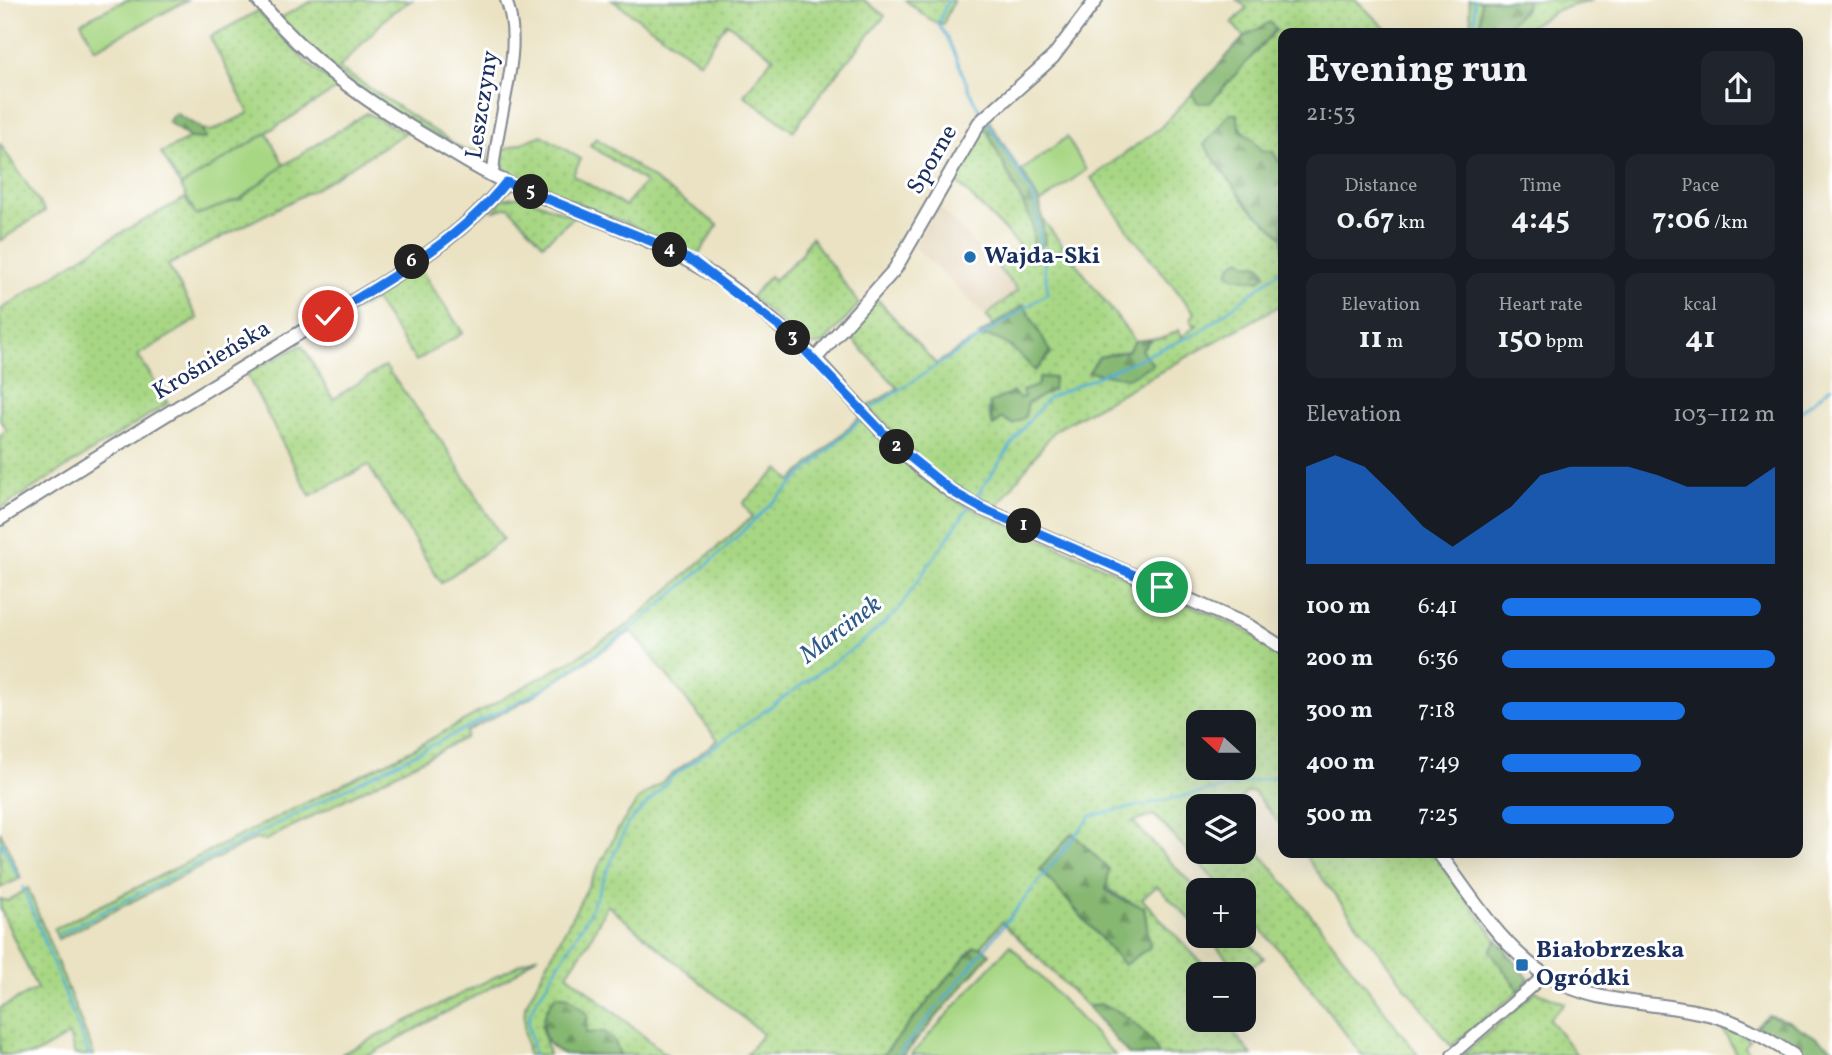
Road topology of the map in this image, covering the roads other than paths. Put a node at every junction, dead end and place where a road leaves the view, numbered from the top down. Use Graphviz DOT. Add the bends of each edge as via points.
graph roads {
  1 [pos="258,0"];
  2 [pos="506,0"];
  3 [pos="1096,0"];
  4 [pos="493,175"];
  5 [pos="506,182"];
  6 [pos="818,356"];
  7 [pos="0,519"];
  8 [pos="1278,644"];
  9 [pos="1443,858"];
  10 [pos="1545,975"];
  11 [pos="1452,1055"];
  12 [pos="1793,1055"];
  1 -- 4 [label="street" via="295,42 377,109"];
  2 -- 4 [label="street, Leszczyny" via="514,48 494,147"];
  3 -- 6 [label="street, Sporne" via="1053,57 985,117 956,159 895,269"];
  4 -- 5 [label="street"];
  5 -- 6 [label="street" via="694,262"];
  5 -- 7 [label="street, Krośnieńska" via="480,214 383,282"];
  6 -- 8 [label="street" via="913,462 972,503 1231,617"];
  9 -- 10 [label="street" via="1494,926"];
  10 -- 11 [label="street"];
  10 -- 12 [label="street" via="1587,994 1712,1016"];
}
